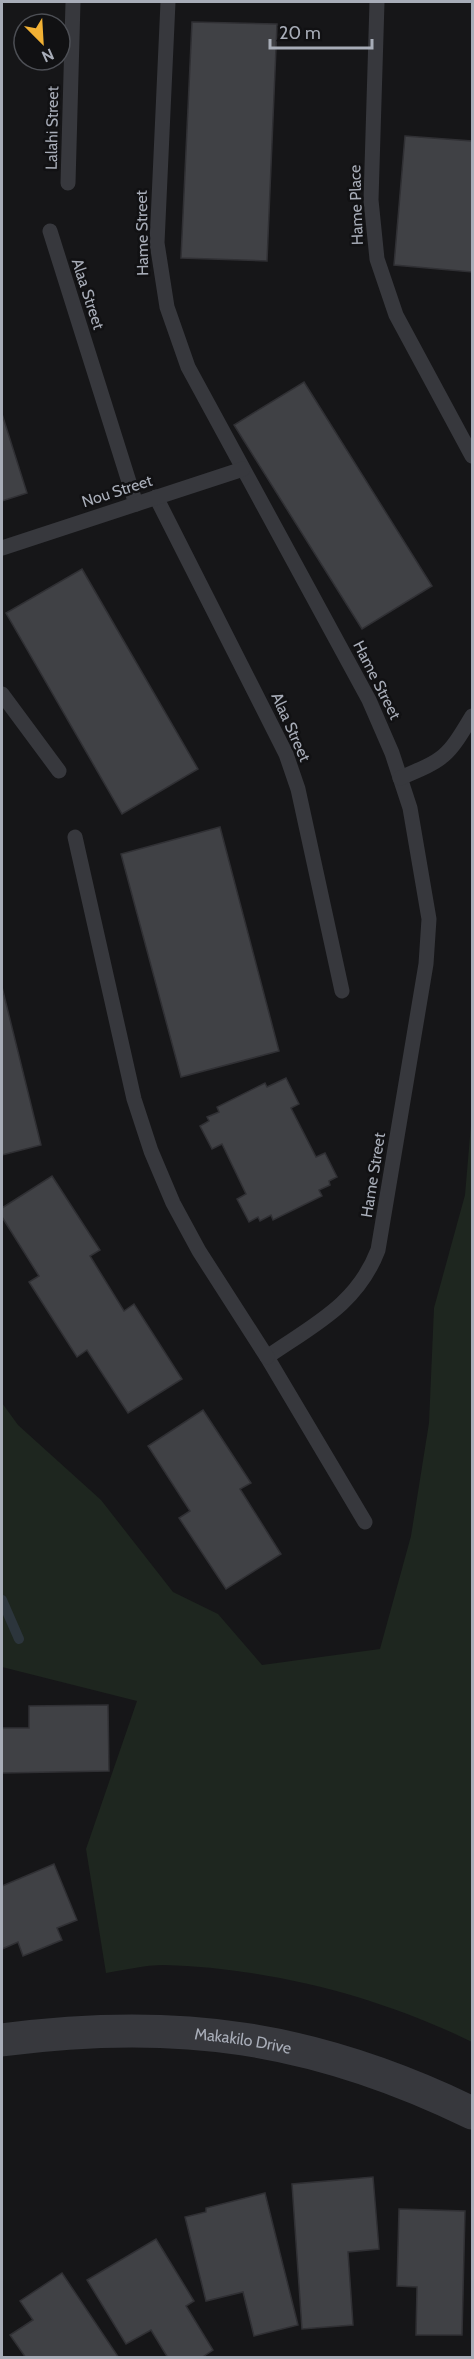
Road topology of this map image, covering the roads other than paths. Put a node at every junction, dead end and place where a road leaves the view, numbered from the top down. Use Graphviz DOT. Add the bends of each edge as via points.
graph roads {
  1 [pos="73,2"];
  2 [pos="168,2"];
  3 [pos="377,2"];
  4 [pos="68,183"];
  5 [pos="50,231"];
  6 [pos="472,456"];
  7 [pos="243,468"];
  8 [pos="156,497"];
  9 [pos="136,504"];
  10 [pos="2,549"];
  11 [pos="2,694"];
  12 [pos="472,716"];
  13 [pos="59,771"];
  14 [pos="400,778"];
  15 [pos="75,837"];
  16 [pos="342,991"];
  17 [pos="267,1357"];
  18 [pos="365,1522"];
  19 [pos="2,2040"];
  20 [pos="472,2113"];
  1 -- 4 [label="lane, Lalahi Street"];
  2 -- 7 [label="lane, Hame Street" via="158,211 160,276 184,358"];
  3 -- 6 [label="lane, Hame Place" via="371,200 377,259 396,315"];
  5 -- 9 [label="lane, Alaa Street"];
  7 -- 8 [label="lane, Nou Street"];
  7 -- 14 [label="lane, Hame Street" via="369,700"];
  8 -- 9 [label="lane, Nou Street"];
  8 -- 16 [label="lane, Alaa Street" via="286,754 298,789"];
  9 -- 10 [label="lane, Nou Street"];
  11 -- 13 [label="lane"];
  12 -- 14 [label="lane" via="447,754"];
  14 -- 17 [label="lane, Hame Street" via="410,808 427,897 428,942 378,1250 367,1275 345,1302"];
  15 -- 17 [label="lane" via="134,1099 151,1152 199,1251"];
  17 -- 18 [label="lane"];
  19 -- 20 [label="street, Makakilo Drive" via="71,2031 160,2029 248,2038 335,2057 419,2087"];
}
